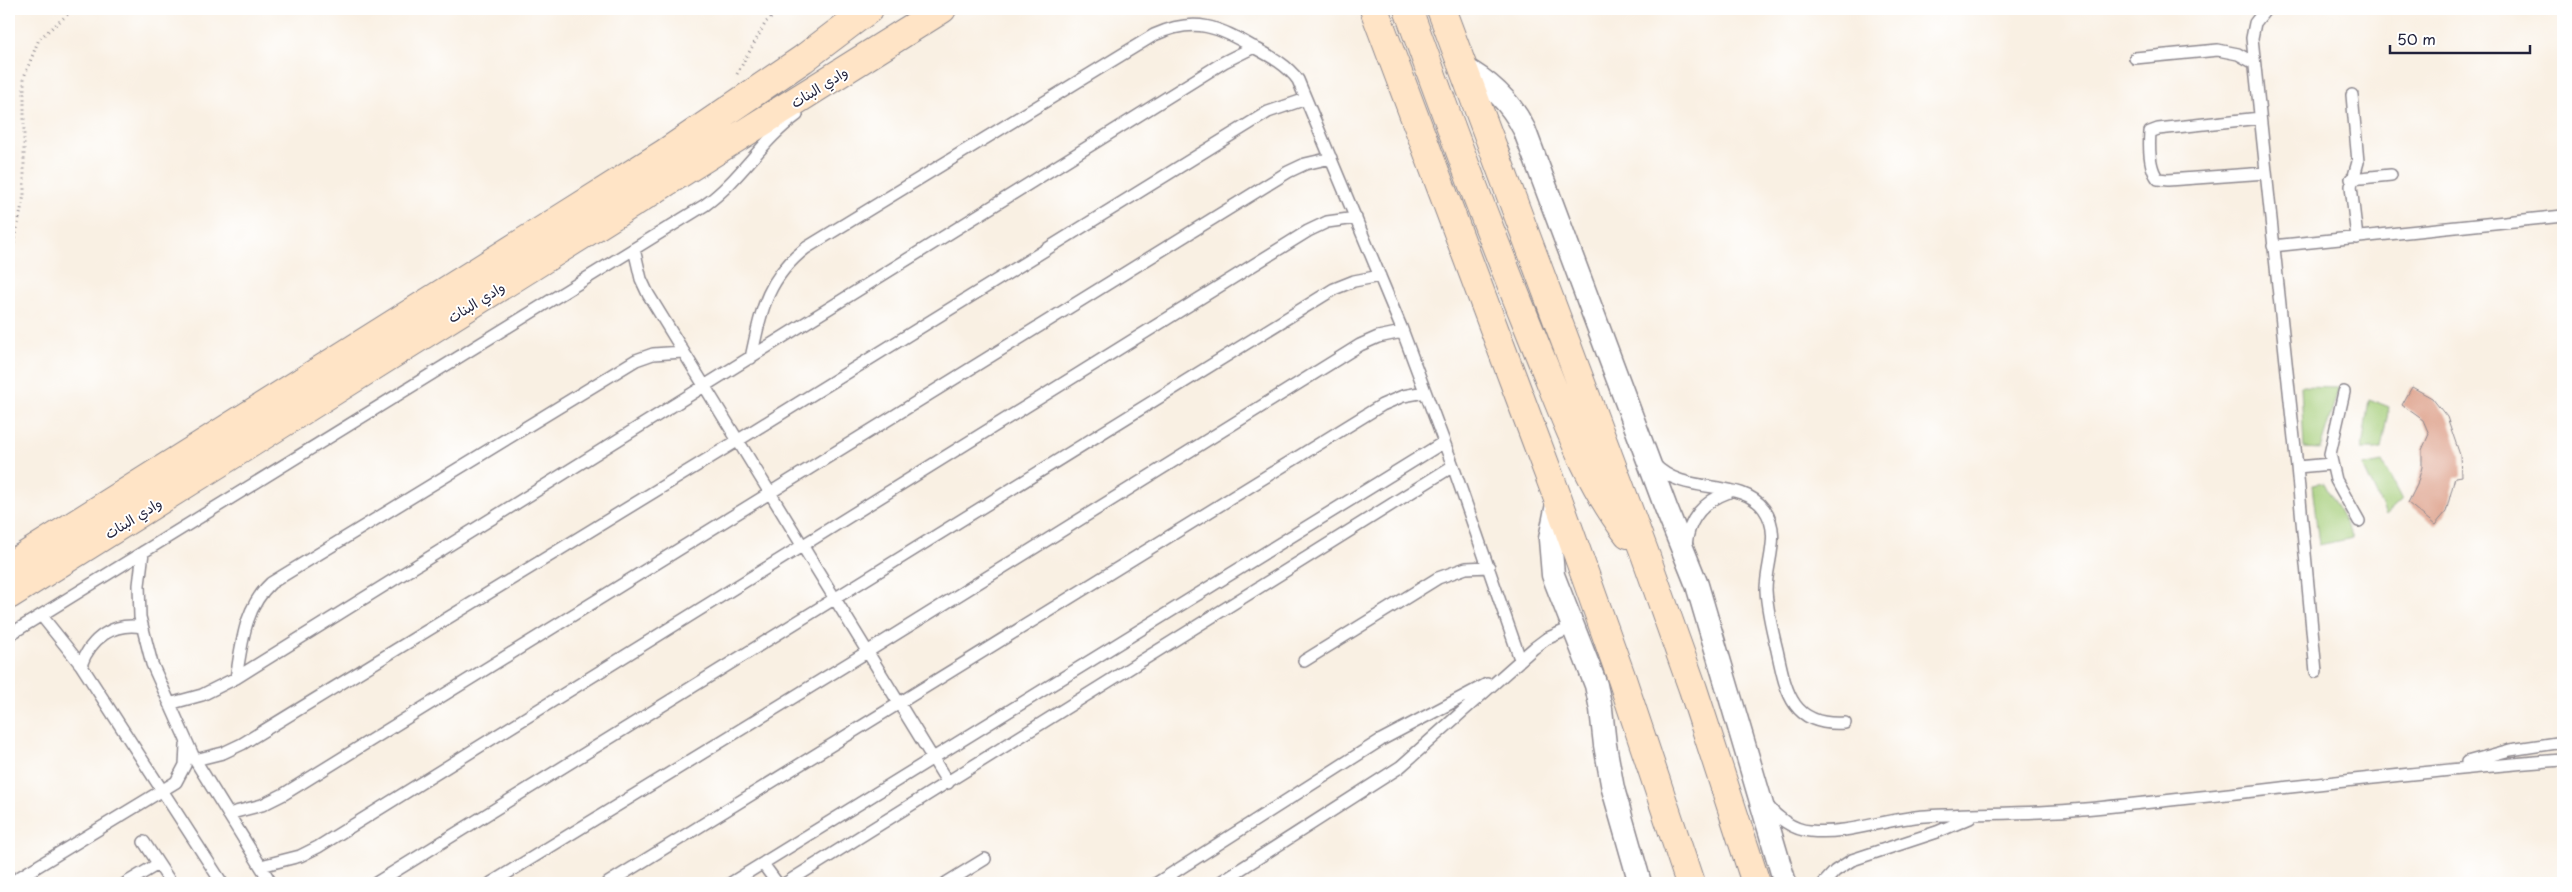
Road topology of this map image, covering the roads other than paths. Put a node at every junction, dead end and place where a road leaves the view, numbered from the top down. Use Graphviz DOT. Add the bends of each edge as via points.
graph roads {
  1 [pos="869,9"];
  2 [pos="942,9"];
  3 [pos="1408,9"];
  4 [pos="2266,9"];
  5 [pos="1374,13"];
  6 [pos="1445,15"];
  7 [pos="924,17"];
  8 [pos="1254,47"];
  9 [pos="2135,58"];
  10 [pos="2254,63"];
  11 [pos="851,67"];
  12 [pos="1462,67"];
  13 [pos="2352,95"];
  14 [pos="1306,99"];
  15 [pos="2260,118"];
  16 [pos="1331,158"];
  17 [pos="2266,173"];
  18 [pos="2391,175"];
  19 [pos="2351,179"];
  20 [pos="2563,216"];
  21 [pos="1356,218"];
  22 [pos="2357,238"];
  23 [pos="2273,246"];
  24 [pos="634,249"];
  25 [pos="1380,276"];
  26 [pos="1402,332"];
  27 [pos="683,352"];
  28 [pos="751,358"];
  29 [pos="704,387"];
  30 [pos="1425,392"];
  31 [pos="2344,392"];
  32 [pos="738,441"];
  33 [pos="1444,442"];
  34 [pos="1644,451"];
  35 [pos="2331,464"];
  36 [pos="1453,466"];
  37 [pos="2297,467"];
  38 [pos="1730,491"];
  39 [pos="770,493"];
  40 [pos="1558,499"];
  41 [pos="2359,521"];
  42 [pos="802,546"];
  43 [pos="143,552"];
  44 [pos="1646,554"];
  45 [pos="1686,557"];
  46 [pos="9,566"];
  47 [pos="1489,567"];
  48 [pos="9,595"];
  49 [pos="834,599"];
  50 [pos="41,615"];
  51 [pos="142,627"];
  52 [pos="1572,628"];
  53 [pos="9,635"];
  54 [pos="867,652"];
  55 [pos="1520,659"];
  56 [pos="1304,661"];
  57 [pos="82,665"];
  58 [pos="2316,672"];
  59 [pos="236,678"];
  60 [pos="1498,679"];
  61 [pos="169,704"];
  62 [pos="899,704"];
  63 [pos="1845,723"];
  64 [pos="186,741"];
  65 [pos="2563,742"];
  66 [pos="932,758"];
  67 [pos="195,760"];
  68 [pos="2563,760"];
  69 [pos="2446,768"];
  70 [pos="948,783"];
  71 [pos="162,791"];
  72 [pos="1757,791"];
  73 [pos="228,814"];
  74 [pos="1976,815"];
  75 [pos="144,842"];
  76 [pos="986,859"];
  77 [pos="158,864"];
  78 [pos="763,864"];
  79 [pos="260,866"];
  80 [pos="10,883"];
  81 [pos="126,883"];
  82 [pos="170,883"];
  83 [pos="222,883"];
  84 [pos="271,883"];
  85 [pos="376,883"];
  86 [pos="491,883"];
  87 [pos="608,883"];
  88 [pos="731,883"];
  89 [pos="777,883"];
  90 [pos="786,883"];
  91 [pos="946,883"];
  92 [pos="1157,883"];
  93 [pos="1219,883"];
  94 [pos="1640,883"];
  95 [pos="1690,883"];
  96 [pos="1756,883"];
  97 [pos="1785,883"];
  98 [pos="1824,883"];
  1 -- 46 [label="main road, وادي البنات" via="804,59 665,153"];
  2 -- 7 [label="main road, وادي البنات"];
  3 -- 44 [label="main road" via="1504,268 1584,463 1611,512"];
  4 -- 10 [label="lane" via="2255,23 2252,38"];
  5 -- 40 [label="main road"];
  6 -- 12 [label="main road"];
  7 -- 11 [label="main road, وادي البنات"];
  8 -- 14 [label="lane" via="1292,72"];
  8 -- 28 [label="lane" via="1224,62"];
  8 -- 28 [label="lane" via="1209,26 1185,25 1164,30 806,248 787,264 770,289 763,305"];
  9 -- 10 [label="lane" via="2218,50 2238,54"];
  10 -- 15 [label="lane"];
  11 -- 24 [label="lane" via="826,93 771,136 721,194"];
  11 -- 48 [label="main road, وادي البنات"];
  12 -- 34 [label="street" via="1490,84 1502,96 1524,129"];
  12 -- 44 [label="main road"];
  13 -- 19 [label="lane" via="2358,162"];
  14 -- 16 [label="lane"];
  14 -- 32 [label="lane" via="1268,112"];
  15 -- 17 [label="lane"];
  15 -- 17 [label="lane" via="2150,132 2153,173 2158,179 2168,180"];
  16 -- 21 [label="lane"];
  16 -- 39 [label="lane" via="1288,172"];
  17 -- 23 [label="lane"];
  18 -- 19 [label="lane"];
  19 -- 22 [label="lane"];
  20 -- 22 [label="lane"];
  21 -- 25 [label="lane"];
  21 -- 42 [label="lane" via="1327,222 1308,231"];
  22 -- 23 [label="lane"];
  23 -- 37 [label="lane"];
  24 -- 27 [label="lane" via="644,287"];
  24 -- 43 [label="lane"];
  25 -- 26 [label="lane"];
  25 -- 49 [label="lane" via="1354,281 1334,290"];
  26 -- 30 [label="lane"];
  26 -- 54 [label="lane" via="1360,345"];
  27 -- 29 [label="lane"];
  27 -- 59 [label="lane" via="653,354 636,360 271,583 250,610"];
  28 -- 29 [label="lane"];
  29 -- 32 [label="lane"];
  29 -- 59 [label="lane"];
  30 -- 33 [label="lane"];
  30 -- 62 [label="lane" via="1403,396 1382,405"];
  31 -- 35 [label="lane" via="2330,445"];
  32 -- 39 [label="lane"];
  32 -- 67 [label="lane" via="242,744"];
  33 -- 36 [label="lane"];
  33 -- 66 [label="lane"];
  34 -- 38 [label="lane" via="1658,468 1676,480"];
  34 -- 45 [label="street"];
  35 -- 37 [label="lane"];
  35 -- 41 [label="lane" via="2336,480"];
  36 -- 47 [label="lane"];
  36 -- 70 [label="lane"];
  37 -- 58 [label="lane"];
  38 -- 45 [label="lane" via="1709,501 1694,518 1686,537"];
  38 -- 63 [label="lane" via="1754,499 1770,518 1773,530 1767,599 1788,694 1807,716 1826,723"];
  39 -- 42 [label="lane"];
  39 -- 73 [label="lane" via="284,794 262,805"];
  40 -- 52 [label="street" via="1550,557 1557,590"];
  40 -- 95 [label="main road"];
  42 -- 49 [label="lane"];
  42 -- 79 [label="lane" via="318,846 300,856"];
  43 -- 50 [label="lane"];
  43 -- 51 [label="lane" via="139,585"];
  44 -- 96 [label="main road"];
  45 -- 72 [label="street" via="1706,613"];
  47 -- 55 [label="lane"];
  47 -- 56 [label="lane" via="1466,568 1446,574"];
  49 -- 54 [label="lane"];
  49 -- 85 [label="lane"];
  50 -- 53 [label="lane"];
  50 -- 57 [label="lane"];
  51 -- 57 [label="lane" via="123,626 104,633 90,646"];
  51 -- 61 [label="lane" via="152,664"];
  52 -- 55 [label="lane" via="1546,639"];
  52 -- 94 [label="street" via="1596,685 1613,789"];
  54 -- 62 [label="lane"];
  54 -- 86 [label="lane"];
  55 -- 60 [label="lane"];
  57 -- 71 [label="lane"];
  59 -- 61 [label="lane" via="195,698"];
  60 -- 92 [label="lane" via="1381,740"];
  60 -- 93 [label="lane" via="1400,767"];
  61 -- 64 [label="lane"];
  62 -- 66 [label="lane"];
  62 -- 87 [label="lane"];
  64 -- 67 [label="lane"];
  64 -- 71 [label="lane" via="184,771 176,782"];
  65 -- 69 [label="lane" via="2496,754"];
  66 -- 70 [label="lane"];
  66 -- 78 [label="lane"];
  67 -- 73 [label="lane"];
  68 -- 69 [label="lane"];
  69 -- 74 [label="lane" via="2310,786 2072,810"];
  70 -- 90 [label="lane"];
  71 -- 80 [label="lane"];
  71 -- 83 [label="lane"];
  72 -- 74 [label="lane" via="1782,820 1809,831 1834,831 1925,816"];
  72 -- 97 [label="street"];
  73 -- 79 [label="lane"];
  74 -- 98 [label="lane" via="1937,832 1852,860"];
  75 -- 77 [label="lane"];
  76 -- 91 [label="lane"];
  77 -- 81 [label="lane"];
  77 -- 82 [label="lane"];
  78 -- 88 [label="lane"];
  78 -- 89 [label="lane"];
  79 -- 84 [label="lane"];
}
